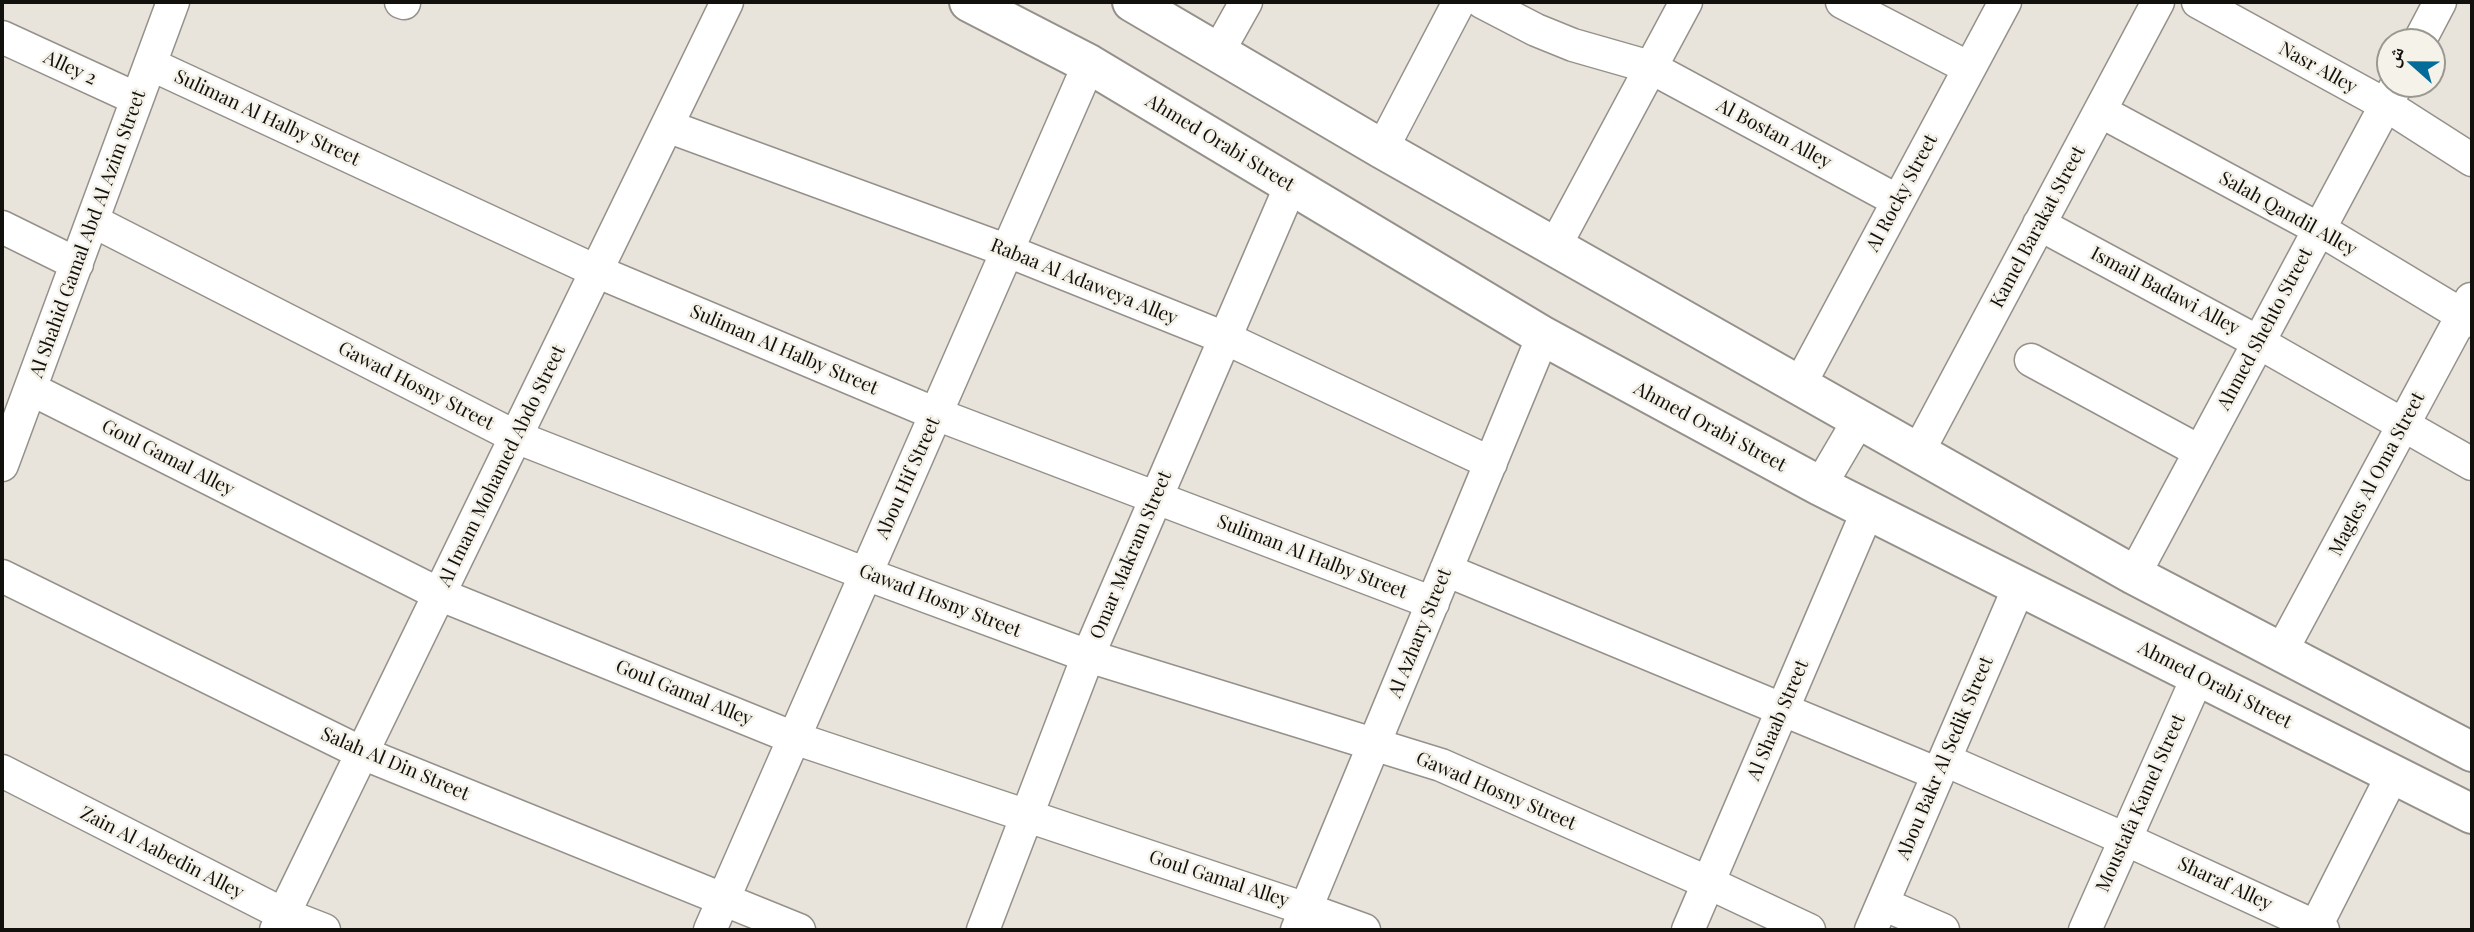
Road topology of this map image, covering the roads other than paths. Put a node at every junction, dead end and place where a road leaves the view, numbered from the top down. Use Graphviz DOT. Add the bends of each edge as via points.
graph roads {
  1 [pos="173,2"];
  2 [pos="727,2"];
  3 [pos="969,2"];
  4 [pos="1132,2"];
  5 [pos="1246,2"];
  6 [pos="1459,2"];
  7 [pos="1482,2"];
  8 [pos="1686,2"];
  9 [pos="1842,2"];
  10 [pos="2005,2"];
  11 [pos="2158,2"];
  12 [pos="2197,2"];
  13 [pos="2440,2"];
  14 [pos="2426,28"];
  15 [pos="2,37"];
  16 [pos="1218,52"];
  17 [pos="150,64"];
  18 [pos="1089,64"];
  19 [pos="1650,67"];
  20 [pos="1969,68"];
  21 [pos="2376,87"];
  22 [pos="2389,98"];
  23 [pos="2396,98"];
  24 [pos="137,99"];
  25 [pos="2100,111"];
  26 [pos="667,125"];
  27 [pos="1382,149"];
  28 [pos="2472,160"];
  29 [pos="1291,185"];
  30 [pos="1898,201"];
  31 [pos="93,221"];
  32 [pos="2039,224"];
  33 [pos="2,227"];
  34 [pos="2319,229"];
  35 [pos="1555,246"];
  36 [pos="1007,251"];
  37 [pos="77,264"];
  38 [pos="596,271"];
  39 [pos="2469,311"];
  40 [pos="1543,336"];
  41 [pos="1225,338"];
  42 [pos="2258,342"];
  43 [pos="2031,360"];
  44 [pos="1800,384"];
  45 [pos="31,389"];
  46 [pos="936,414"];
  47 [pos="10,416"];
  48 [pos="1860,418"];
  49 [pos="2403,425"];
  50 [pos="516,437"];
  51 [pos="2199,451"];
  52 [pos="1918,452"];
  53 [pos="1491,463"];
  54 [pos="2472,464"];
  55 [pos="2,465"];
  56 [pos="1820,486"];
  57 [pos="1156,498"];
  58 [pos="1868,510"];
  59 [pos="1446,570"];
  60 [pos="866,574"];
  61 [pos="2134,575"];
  62 [pos="2,576"];
  63 [pos="2020,587"];
  64 [pos="441,594"];
  65 [pos="1433,603"];
  66 [pos="2281,652"];
  67 [pos="1088,656"];
  68 [pos="2198,676"];
  69 [pos="1783,709"];
  70 [pos="794,738"];
  71 [pos="1374,744"];
  72 [pos="2472,752"];
  73 [pos="362,753"];
  74 [pos="1942,767"];
  75 [pos="2,771"];
  76 [pos="2393,774"];
  77 [pos="2472,814"];
  78 [pos="1027,815"];
  79 [pos="2125,839"];
  80 [pos="1709,883"];
  81 [pos="724,899"];
  82 [pos="1877,917"];
  83 [pos="1302,919"];
  84 [pos="280,922"];
  85 [pos="2318,929"];
  86 [pos="324,930"];
  87 [pos="710,930"];
  88 [pos="799,930"];
  89 [pos="983,930"];
  90 [pos="1364,930"];
  91 [pos="1688,930"];
  92 [pos="1809,930"];
  93 [pos="1943,930"];
  94 [pos="2085,930"];
  1 -- 17 [label="street, Al Shahid Gamal Abd Al Azim Street"];
  2 -- 26 [label="street, Al Imam Mohamed Abdo Street"];
  3 -- 18 [label="street, Ahmed Orabi Street"];
  4 -- 16 [label="street"];
  5 -- 16 [label="street"];
  6 -- 27 [label="street"];
  7 -- 19 [label="street, Al Bostan Alley" via="1573,45"];
  8 -- 19 [label="street"];
  9 -- 20 [label="street"];
  10 -- 20 [label="street, Al Rocky Street"];
  11 -- 25 [label="street, Kamel Barakat Street"];
  12 -- 21 [label="street, Nasr Alley"];
  13 -- 14 [label="street"];
  15 -- 24 [label="street, Alley 2"];
  16 -- 27 [label="street"];
  17 -- 24 [label="street, Al Shahid Gamal Abd Al Azim Street"];
  17 -- 38 [label="street, Suliman Al Halby Street"];
  18 -- 29 [label="street, Ahmed Orabi Street"];
  18 -- 36 [label="street, Abou Hif Street"];
  19 -- 30 [label="street, Al Bostan Alley"];
  19 -- 35 [label="street"];
  20 -- 30 [label="street, Al Rocky Street"];
  22 -- 34 [label="street, Ahmed Shehto Street"];
  23 -- 28 [label="street, Nasr Alley"];
  24 -- 31 [label="street, Al Shahid Gamal Abd Al Azim Street"];
  25 -- 32 [label="street, Kamel Barakat Street"];
  25 -- 34 [label="street, Salah Qandil Alley"];
  26 -- 36 [label="street, Rabaa Al Adaweya Alley"];
  26 -- 38 [label="street, Al Imam Mohamed Abdo Street"];
  27 -- 35 [label="street"];
  29 -- 40 [label="street, Ahmed Orabi Street"];
  29 -- 41 [label="street, Omar Makram Street"];
  30 -- 44 [label="street, Al Rocky Street"];
  31 -- 37 [label="street, Al Shahid Gamal Abd Al Azim Street"];
  31 -- 50 [label="street, Gawad Hosny Street"];
  32 -- 42 [label="street, Ismail Badawi Alley"];
  32 -- 52 [label="street, Kamel Barakat Street"];
  33 -- 37 [label="street"];
  34 -- 39 [label="street, Salah Qandil Alley"];
  34 -- 42 [label="street, Ahmed Shehto Street"];
  35 -- 44 [label="street"];
  36 -- 41 [label="street, Rabaa Al Adaweya Alley"];
  36 -- 46 [label="street, Abou Hif Street"];
  37 -- 45 [label="street, Al Shahid Gamal Abd Al Azim Street"];
  38 -- 46 [label="street, Suliman Al Halby Street"];
  38 -- 50 [label="street, Al Imam Mohamed Abdo Street"];
  39 -- 49 [label="street, Magles Al Oma Street"];
  40 -- 53 [label="street, Al Azhary Street"];
  40 -- 56 [label="street, Ahmed Orabi Street"];
  41 -- 53 [label="street, Rabaa Al Adaweya Alley"];
  41 -- 57 [label="street, Omar Makram Street"];
  42 -- 49 [label="street, Ismail Badawi Alley"];
  42 -- 51 [label="street, Ahmed Shehto Street"];
  43 -- 51 [label="street"];
  44 -- 48 [label="street"];
  45 -- 47 [label="street, Al Shahid Gamal Abd Al Azim Street"];
  45 -- 64 [label="street, Goul Gamal Alley"];
  46 -- 57 [label="street, Suliman Al Halby Street"];
  46 -- 60 [label="street, Abou Hif Street"];
  47 -- 55 [label="street, Al Shahid Gamal Abd Al Azim Street"];
  48 -- 52 [label="street"];
  48 -- 56 [label="street"];
  49 -- 54 [label="street, Ismail Badawi Alley"];
  49 -- 66 [label="street, Magles Al Oma Street"];
  50 -- 60 [label="street, Gawad Hosny Street"];
  50 -- 64 [label="street, Al Imam Mohamed Abdo Street"];
  51 -- 61 [label="street, Ahmed Shehto Street"];
  52 -- 61 [label="street"];
  53 -- 59 [label="street, Al Azhary Street"];
  56 -- 58 [label="street, Ahmed Orabi Street"];
  57 -- 65 [label="street, Suliman Al Halby Street"];
  57 -- 67 [label="street, Omar Makram Street"];
  58 -- 63 [label="street, Ahmed Orabi Street"];
  58 -- 69 [label="street, Al Shaab Street"];
  59 -- 65 [label="street, Al Azhary Street"];
  59 -- 69 [label="street"];
  60 -- 67 [label="street, Gawad Hosny Street"];
  60 -- 70 [label="street, Abou Hif Street"];
  61 -- 66 [label="street"];
  62 -- 73 [label="street, Salah Al Din Street"];
  63 -- 68 [label="street, Ahmed Orabi Street"];
  63 -- 74 [label="street, Abou Bakr Al Sedik Street"];
  64 -- 70 [label="street, Goul Gamal Alley"];
  64 -- 73 [label="street, Al Imam Mohamed Abdo Street"];
  65 -- 71 [label="street, Al Azhary Street"];
  66 -- 72 [label="street"];
  67 -- 71 [label="street, Gawad Hosny Street"];
  67 -- 78 [label="street, Omar Makram Street"];
  68 -- 76 [label="street, Ahmed Orabi Street"];
  68 -- 79 [label="street, Moustafa Kamel Street"];
  69 -- 74 [label="street"];
  69 -- 80 [label="street, Al Shaab Street"];
  70 -- 78 [label="street, Goul Gamal Alley"];
  70 -- 81 [label="street, Abou Hif Street"];
  71 -- 80 [label="street, Gawad Hosny Street" via="1441,765"];
  71 -- 83 [label="street, Al Azhary Street"];
  73 -- 81 [label="street, Salah Al Din Street"];
  73 -- 84 [label="street, Al Imam Mohamed Abdo Street"];
  74 -- 79 [label="street, Sharaf Alley"];
  74 -- 82 [label="street, Abou Bakr Al Sedik Street"];
  75 -- 84 [label="street, Zain Al Aabedin Alley"];
  76 -- 77 [label="street, Ahmed Orabi Street"];
  76 -- 85 [label="street"];
  78 -- 83 [label="street, Goul Gamal Alley"];
  78 -- 89 [label="street, Omar Makram Street"];
  79 -- 85 [label="street, Sharaf Alley"];
  79 -- 94 [label="street, Moustafa Kamel Street"];
  80 -- 91 [label="street, Al Shaab Street"];
  80 -- 92 [label="street, Gawad Hosny Street"];
  81 -- 87 [label="street, Abou Hif Street"];
  81 -- 88 [label="street, Salah Al Din Street"];
  82 -- 93 [label="street"];
  83 -- 90 [label="street, Goul Gamal Alley"];
  84 -- 86 [label="street, Zain Al Aabedin Alley"];
}
